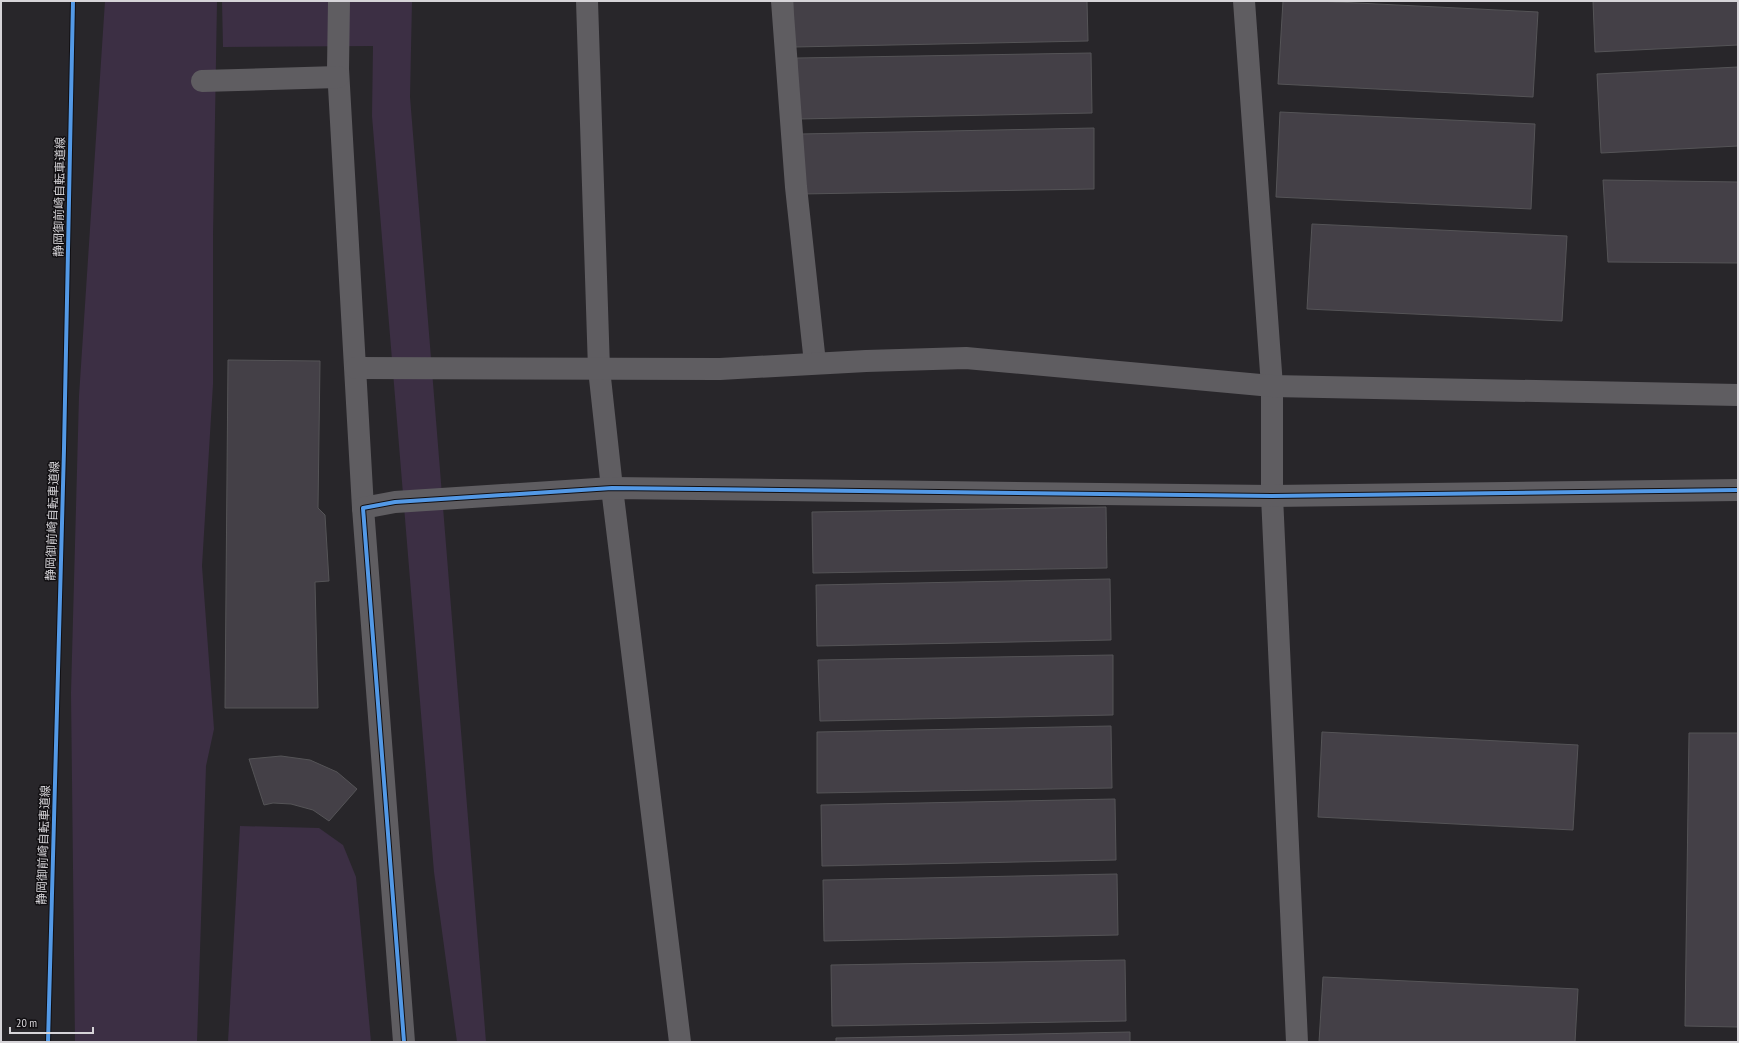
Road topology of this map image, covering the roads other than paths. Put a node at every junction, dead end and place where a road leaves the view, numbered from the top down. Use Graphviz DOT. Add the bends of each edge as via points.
graph roads {
  1 [pos="339,1"];
  2 [pos="587,1"];
  3 [pos="782,1"];
  4 [pos="1244,1"];
  5 [pos="338,77"];
  6 [pos="202,81"];
  7 [pos="815,363"];
  8 [pos="356,368"];
  9 [pos="599,369"];
  10 [pos="1272,386"];
  11 [pos="1738,396"];
  12 [pos="612,488"];
  13 [pos="1738,490"];
  14 [pos="1272,496"];
  15 [pos="363,508"];
  16 [pos="404,1042"];
  17 [pos="680,1042"];
  18 [pos="1297,1042"];
  1 -- 5 [label="street"];
  2 -- 9 [label="street"];
  3 -- 7 [label="street" via="796,187"];
  4 -- 10 [label="street"];
  5 -- 6 [label="street"];
  5 -- 8 [label="street"];
  7 -- 9 [label="street" via="720,368"];
  7 -- 10 [label="street" via="966,358"];
  8 -- 9 [label="street"];
  8 -- 15 [label="street"];
  9 -- 12 [label="street"];
  10 -- 11 [label="street"];
  10 -- 14 [label="street"];
  12 -- 14 [label="street"];
  12 -- 15 [label="street" via="395,502"];
  12 -- 17 [label="street"];
  13 -- 14 [label="street"];
  14 -- 18 [label="street"];
  15 -- 16 [label="street"];
}
